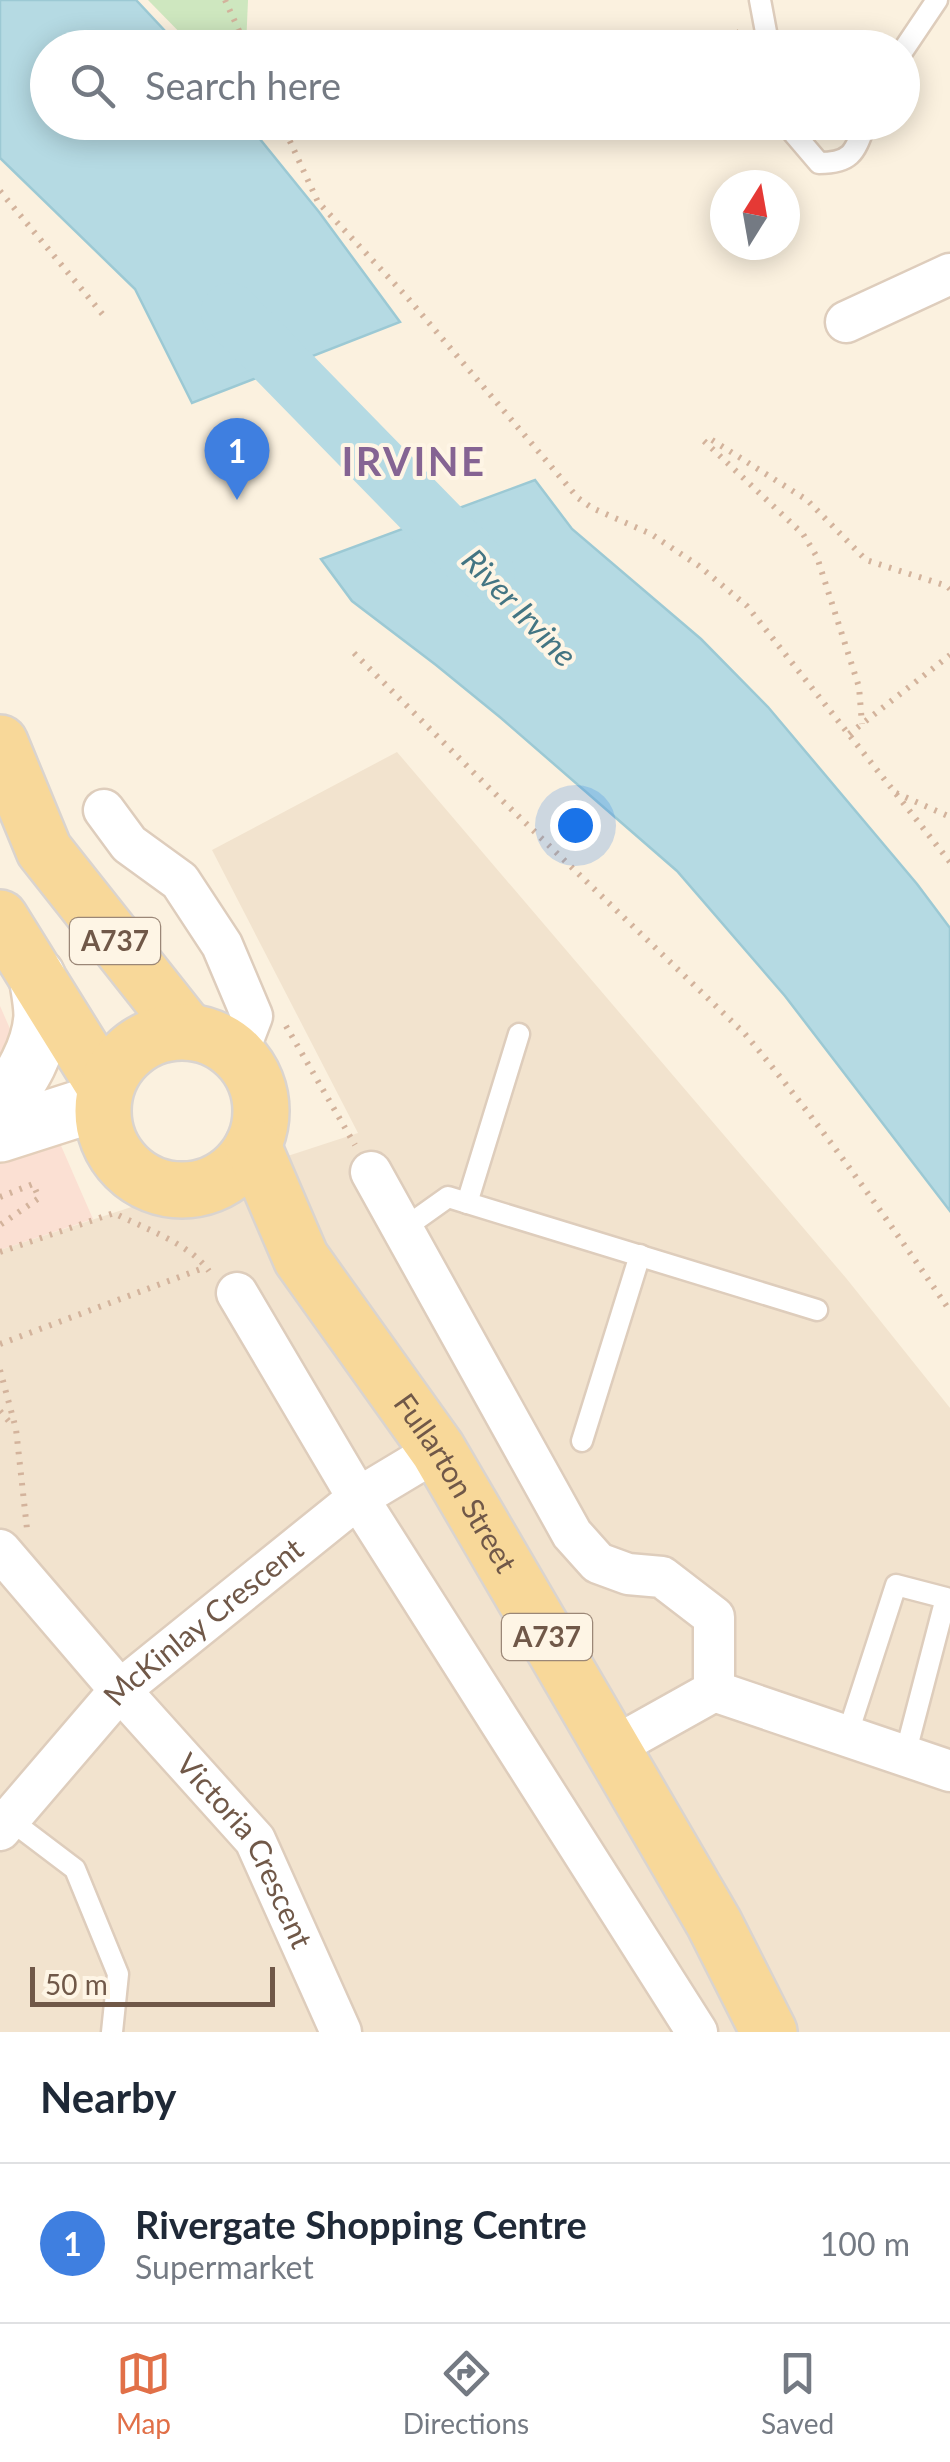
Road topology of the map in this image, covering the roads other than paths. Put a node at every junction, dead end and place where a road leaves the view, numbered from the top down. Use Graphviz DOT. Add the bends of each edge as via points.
graph roads {
  1 [pos="760,0"];
  2 [pos="937,0"];
  3 [pos="766,30"];
  4 [pos="917,30"];
  5 [pos="799,140"];
  6 [pos="859,140"];
  7 [pos="950,274"];
  8 [pos="846,322"];
  9 [pos="0,744"];
  10 [pos="104,810"];
  11 [pos="0,918"];
  12 [pos="37,976"];
  13 [pos="188,1032"];
  14 [pos="519,1034"];
  15 [pos="245,1036"];
  16 [pos="104,1094"];
  17 [pos="0,1110"];
  18 [pos="0,1134"];
  19 [pos="253,1146"];
  20 [pos="371,1172"];
  21 [pos="210,1185"];
  22 [pos="467,1203"];
  23 [pos="403,1230"];
  24 [pos="640,1256"];
  25 [pos="301,1258"];
  26 [pos="237,1293"];
  27 [pos="817,1310"];
  28 [pos="582,1440"];
  29 [pos="438,1450"];
  30 [pos="358,1498"];
  31 [pos="0,1550"];
  32 [pos="120,1690"];
  33 [pos="714,1691"];
  34 [pos="847,1736"];
  35 [pos="612,1748"];
  36 [pos="905,1756"];
  37 [pos="950,1771"];
  38 [pos="5,1824"];
  39 [pos="112,2032"];
  40 [pos="342,2032"];
  41 [pos="697,2032"];
  42 [pos="769,2032"];
  1 -- 3 [label="lane"];
  2 -- 4 [label="lane"];
  5 -- 6 [label="lane" via="819,164 838,163"];
  7 -- 8 [label="street"];
  9 -- 13 [label="main road, A737" via="44,850"];
  10 -- 15 [label="street" via="129,844 180,882 222,945"];
  11 -- 12 [label="main road, A737"];
  12 -- 16 [label="main road, A737"];
  12 -- 17 [label="street" via="39,1035"];
  13 -- 15 [label="main road, A737" via="223,1043"];
  13 -- 16 [label="main road" via="137,1045 118,1064"];
  14 -- 22 [label="lane"];
  15 -- 19 [label="main road" via="260,1098"];
  16 -- 18 [label="street"];
  16 -- 21 [label="main road, A737" via="104,1128 132,1174 184,1190"];
  19 -- 21 [label="main road" via="228,1176"];
  19 -- 25 [label="main road, Fullarton Street / A737"];
  20 -- 23 [label="street"];
  21 -- 25 [label="main road, Fullarton Street / A737"];
  22 -- 23 [label="lane" via="448,1197"];
  22 -- 24 [label="lane"];
  23 -- 33 [label="street" via="572,1534 598,1562 662,1577 714,1617"];
  24 -- 27 [label="lane"];
  24 -- 28 [label="lane"];
  25 -- 29 [label="main road, Fullarton Street / A737"];
  26 -- 30 [label="street"];
  29 -- 30 [label="street, McKinlay Crescent"];
  29 -- 35 [label="main road, Fullarton Street / A737"];
  30 -- 32 [label="street, McKinlay Crescent"];
  30 -- 41 [label="street"];
  31 -- 32 [label="street, Victoria Crescent"];
  32 -- 38 [label="street, McKinlay Crescent"];
  32 -- 40 [label="street, Victoria Crescent" via="255,1840"];
  33 -- 34 [label="street"];
  33 -- 35 [label="street"];
  34 -- 36 [label="street"];
  34 -- 36 [label="lane" via="896,1584 946,1598"];
  35 -- 42 [label="main road, Fullarton Street / A737"];
  36 -- 37 [label="street"];
  38 -- 39 [label="lane" via="75,1869 118,1974"];
}
